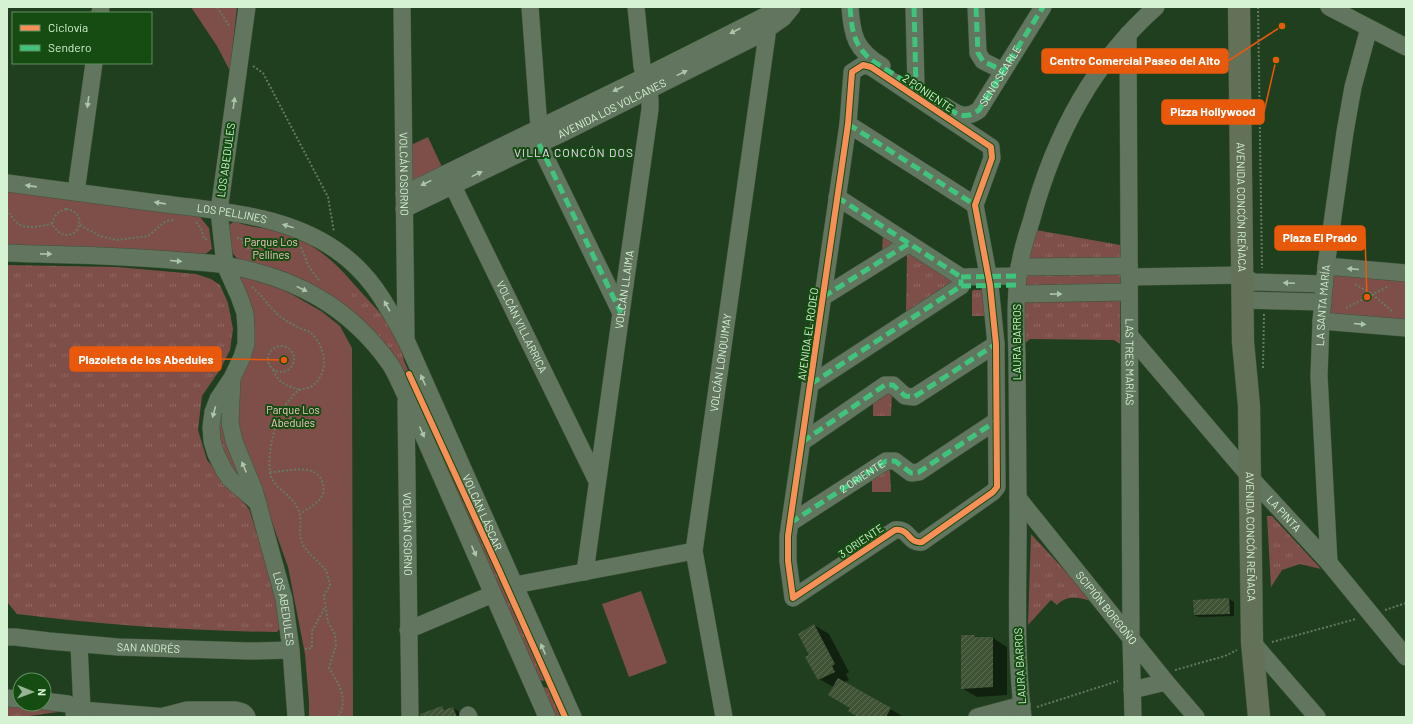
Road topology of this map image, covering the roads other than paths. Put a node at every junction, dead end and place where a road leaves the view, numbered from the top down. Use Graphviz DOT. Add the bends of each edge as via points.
graph roads {
  1 [pos="247,7"];
  2 [pos="402,7"];
  3 [pos="530,7"];
  4 [pos="636,7"];
  5 [pos="782,7"];
  6 [pos="792,7"];
  7 [pos="850,7"];
  8 [pos="914,7"];
  9 [pos="976,7"];
  10 [pos="1043,7"];
  11 [pos="1156,7"];
  12 [pos="1239,7"];
  13 [pos="1250,7"];
  14 [pos="1329,7"];
  15 [pos="765,23"];
  16 [pos="1369,28"];
  17 [pos="1128,34"];
  18 [pos="1406,47"];
  19 [pos="94,64"];
  20 [pos="1003,71"];
  21 [pos="852,72"];
  22 [pos="646,84"];
  23 [pos="916,87"];
  24 [pos="848,124"];
  25 [pos="539,136"];
  26 [pos="450,179"];
  27 [pos="7,183"];
  28 [pos="76,192"];
  29 [pos="837,197"];
  30 [pos="404,202"];
  31 [pos="975,205"];
  32 [pos="219,211"];
  33 [pos="908,244"];
  34 [pos="7,253"];
  35 [pos="1326,266"];
  36 [pos="227,270"];
  37 [pos="1406,273"];
  38 [pos="1129,278"];
  39 [pos="1018,280"];
  40 [pos="961,281"];
  41 [pos="989,281"];
  42 [pos="1325,284"];
  43 [pos="1251,288"];
  44 [pos="823,297"];
  45 [pos="1323,302"];
  46 [pos="620,313"];
  47 [pos="1321,321"];
  48 [pos="1406,328"];
  49 [pos="1130,336"];
  50 [pos="406,340"];
  51 [pos="996,344"];
  52 [pos="811,384"];
  53 [pos="406,396"];
  54 [pos="996,420"];
  55 [pos="802,442"];
  56 [pos="1250,478"];
  57 [pos="597,481"];
  58 [pos="1018,498"];
  59 [pos="790,523"];
  60 [pos="694,551"];
  61 [pos="1329,563"];
  62 [pos="585,572"];
  63 [pos="515,585"];
  64 [pos="493,594"];
  65 [pos="793,598"];
  66 [pos="408,630"];
  67 [pos="7,637"];
  68 [pos="1131,639"];
  69 [pos="1252,642"];
  70 [pos="79,644"];
  71 [pos="291,650"];
  72 [pos="1406,657"];
  73 [pos="1163,678"];
  74 [pos="1132,684"];
  75 [pos="52,702"];
  76 [pos="1022,711"];
  77 [pos="723,712"];
  78 [pos="982,712"];
  79 [pos="75,714"];
  80 [pos="166,716"];
  81 [pos="247,717"];
  82 [pos="296,717"];
  83 [pos="410,717"];
  84 [pos="547,717"];
  85 [pos="573,717"];
  86 [pos="1133,717"];
  87 [pos="1196,717"];
  88 [pos="1246,717"];
  89 [pos="1259,717"];
  90 [pos="1317,717"];
  32 -- 1 [label="street, LOS ABEDULES, one-way"];
  2 -- 30 [label="street, VOLCÁN OSORNO"];
  3 -- 25 [label="street"];
  4 -- 22 [label="street, VOLCÁN LLAIMA"];
  5 -- 15 [label="street, AVENIDA LOS VOLCANES"];
  6 -- 15 [label="street, AVENIDA LOS VOLCANES" via="783,18"];
  7 -- 23 [label="street, SENO SEARLE" via="853,33 862,51 871,60"];
  8 -- 23 [label="street"];
  9 -- 20 [label="street" via="978,53 983,61"];
  10 -- 20 [label="street, SENO SEARLE"];
  11 -- 17 [label="street, LAURA BARROS"];
  12 -- 43 [label="main road, AVENIDA CONCÓN REÑACA"];
  13 -- 43 [label="main road, AVENIDA CONCÓN REÑACA"];
  14 -- 16 [label="street"];
  15 -- 22 [label="street, AVENIDA LOS VOLCANES" via="758,36"];
  15 -- 60 [label="street, VOLCÁN LONQUIMAY" via="767,35"];
  16 -- 18 [label="street"];
  16 -- 35 [label="street, LA SANTA MARÍA" via="1353,87"];
  17 -- 38 [label="street, LAS TRES MARÍAS"];
  17 -- 39 [label="street, LAURA BARROS" via="1078,102 1061,135 1039,194"];
  19 -- 28 [label="street, one-way"];
  20 -- 23 [label="street, SENO SEARLE" via="979,110 967,116 958,114"];
  21 -- 24 [label="street, AVENIDA EL RODEO"];
  21 -- 31 [label="street, 2 PONIENTE" via="862,65 871,67 991,147 992,158"];
  22 -- 25 [label="street, AVENIDA LOS VOLCANES" via="565,132"];
  22 -- 46 [label="street, VOLCÁN LLAIMA" via="650,109"];
  24 -- 29 [label="street, AVENIDA EL RODEO"];
  24 -- 31 [label="street"];
  25 -- 26 [label="street, AVENIDA LOS VOLCANES"];
  25 -- 46 [label="street"];
  26 -- 30 [label="street, AVENIDA LOS VOLCANES"];
  26 -- 57 [label="street, VOLCÁN VILLARRICA"];
  28 -- 27 [label="street, LOS PELLINES, one-way"];
  32 -- 28 [label="street, LOS PELLINES, one-way"];
  29 -- 33 [label="street"];
  29 -- 44 [label="street, AVENIDA EL RODEO"];
  30 -- 50 [label="street, VOLCÁN OSORNO"];
  31 -- 41 [label="street"];
  32 -- 36 [label="street, LOS ABEDULES"];
  50 -- 32 [label="street, LOS PELLINES, one-way" via="375,287 337,251 293,228"];
  33 -- 40 [label="street"];
  33 -- 44 [label="street"];
  34 -- 36 [label="street, one-way" via="124,256"];
  37 -- 35 [label="street, one-way"];
  35 -- 42 [label="street, LA SANTA MARÍA"];
  36 -- 53 [label="street, one-way" via="282,279 324,299 369,338 391,365"];
  36 -- 71 [label="street, LOS ABEDULES" via="245,313 246,344 232,378 213,412 212,441 230,479 258,503 284,599"];
  38 -- 39 [label="street"];
  39 -- 38 [label="street, one-way"];
  38 -- 43 [label="street"];
  38 -- 49 [label="street, LAS TRES MARÍAS"];
  39 -- 41 [label="street"];
  39 -- 58 [label="street, LAURA BARROS"];
  40 -- 41 [label="street"];
  40 -- 52 [label="street"];
  41 -- 51 [label="street"];
  42 -- 43 [label="street, one-way"];
  42 -- 45 [label="street, LA SANTA MARÍA"];
  43 -- 45 [label="street"];
  43 -- 56 [label="main road, AVENIDA CONCÓN REÑACA" via="1243,342 1249,406"];
  44 -- 52 [label="street, AVENIDA EL RODEO"];
  45 -- 47 [label="street, LA SANTA MARÍA"];
  46 -- 57 [label="street, VOLCÁN LLAIMA"];
  47 -- 48 [label="street, one-way"];
  47 -- 61 [label="street, LA SANTA MARÍA" via="1319,376"];
  49 -- 56 [label="street, LA PINTA"];
  49 -- 68 [label="street, LAS TRES MARÍAS"];
  63 -- 50 [label="street, VOLCÁN LÁSCAR, one-way"];
  51 -- 54 [label="street"];
  51 -- 55 [label="street" via="914,397 905,396 893,385 885,385"];
  52 -- 55 [label="street, AVENIDA EL RODEO"];
  53 -- 64 [label="street, one-way"];
  53 -- 66 [label="street, VOLCÁN OSORNO"];
  54 -- 59 [label="street, 2 ORIENTE" via="920,472 912,473 895,461 886,461"];
  54 -- 65 [label="street, 3 ORIENTE" via="997,487 992,492 922,542 913,541 903,530 895,530"];
  55 -- 59 [label="street, AVENIDA EL RODEO"];
  56 -- 61 [label="street, LA PINTA"];
  56 -- 69 [label="main road, AVENIDA CONCÓN REÑACA"];
  57 -- 62 [label="street, VOLCÁN LLAIMA"];
  58 -- 68 [label="street, SCIPIÓN BORGOÑO"];
  58 -- 76 [label="street, LAURA BARROS" via="1017,634"];
  59 -- 65 [label="street, AVENIDA EL RODEO" via="788,561"];
  60 -- 62 [label="street"];
  60 -- 77 [label="street, VOLCÁN LONQUIMAY"];
  61 -- 72 [label="street, LA PINTA"];
  62 -- 63 [label="street"];
  85 -- 63 [label="street, VOLCÁN LÁSCAR, one-way"];
  64 -- 66 [label="street"];
  64 -- 84 [label="street"];
  66 -- 83 [label="street, VOLCÁN OSORNO"];
  67 -- 70 [label="street, SAN ANDRÉS"];
  68 -- 73 [label="street, SCIPIÓN BORGOÑO"];
  68 -- 74 [label="street, LAS TRES MARÍAS"];
  69 -- 88 [label="main road, AVENIDA CONCÓN REÑACA"];
  69 -- 89 [label="main road, AVENIDA CONCÓN REÑACA"];
  69 -- 90 [label="street"];
  70 -- 71 [label="street, SAN ANDRÉS" via="175,649"];
  70 -- 79 [label="street"];
  71 -- 82 [label="street, LOS ABEDULES"];
  73 -- 74 [label="street"];
  73 -- 87 [label="street, SCIPIÓN BORGOÑO"];
  74 -- 86 [label="street, LAS TRES MARÍAS"];
  75 -- 79 [label="street" via="68,704"];
  76 -- 78 [label="street"];
  79 -- 80 [label="street"];
  80 -- 81 [label="street" via="187,710 236,710"];
}
